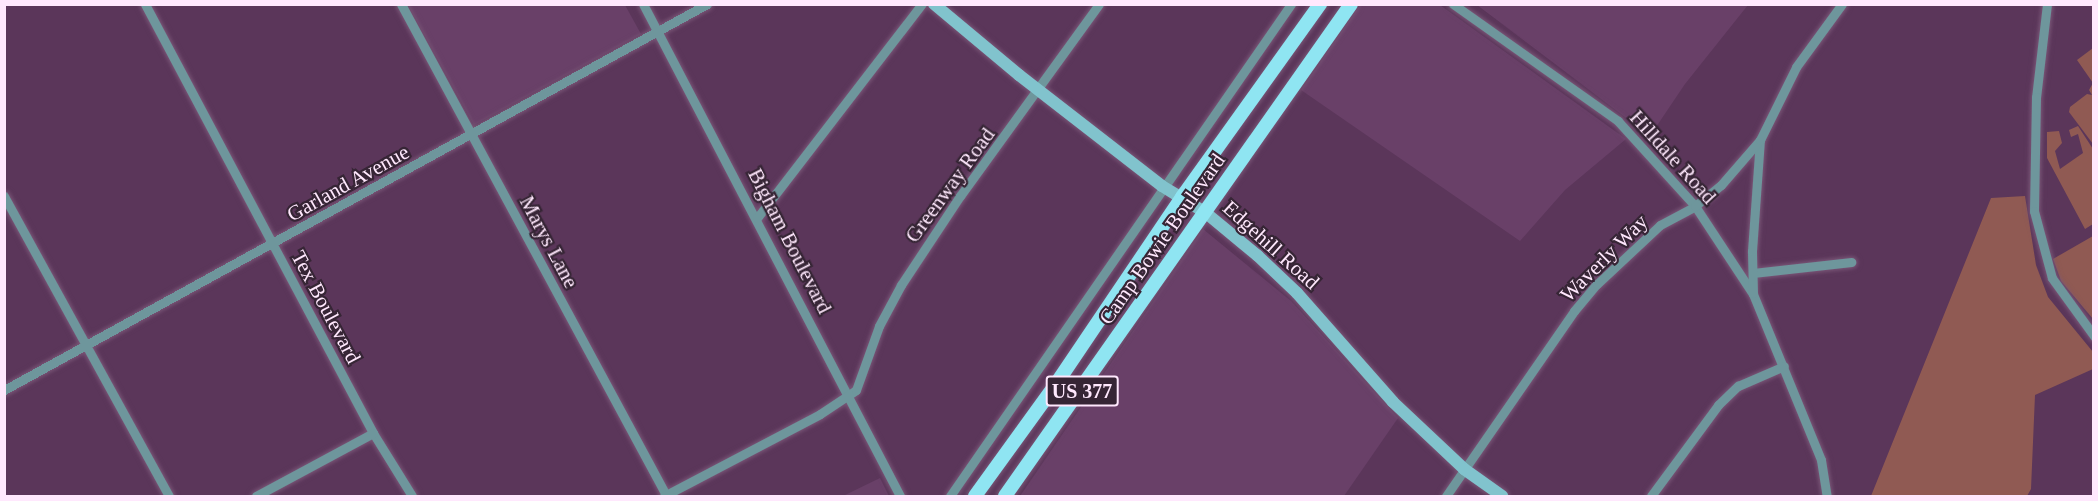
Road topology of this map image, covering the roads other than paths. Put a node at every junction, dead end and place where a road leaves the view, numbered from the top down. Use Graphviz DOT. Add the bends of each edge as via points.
graph roads {
  1 [pos="145,4"];
  2 [pos="401,4"];
  3 [pos="643,4"];
  4 [pos="707,4"];
  5 [pos="922,4"];
  6 [pos="934,4"];
  7 [pos="1099,4"];
  8 [pos="1291,4"];
  9 [pos="1320,4"];
  10 [pos="1351,4"];
  11 [pos="1453,4"];
  12 [pos="1842,4"];
  13 [pos="2047,4"];
  14 [pos="658,31"];
  15 [pos="1039,90"];
  16 [pos="472,134"];
  17 [pos="1760,140"];
  18 [pos="1162,186"];
  19 [pos="4,196"];
  20 [pos="1182,196"];
  21 [pos="1695,206"];
  22 [pos="1206,213"];
  23 [pos="757,218"];
  24 [pos="272,245"];
  25 [pos="1851,262"];
  26 [pos="1753,273"];
  27 [pos="1753,294"];
  28 [pos="2094,336"];
  29 [pos="87,345"];
  30 [pos="1784,366"];
  31 [pos="1054,387"];
  32 [pos="4,390"];
  33 [pos="849,395"];
  34 [pos="1075,401"];
  35 [pos="373,433"];
  36 [pos="1464,469"];
  37 [pos="169,496"];
  38 [pos="256,496"];
  39 [pos="411,496"];
  40 [pos="665,496"];
  41 [pos="900,496"];
  42 [pos="950,496"];
  43 [pos="975,496"];
  44 [pos="1005,496"];
  45 [pos="1446,496"];
  46 [pos="1502,496"];
  47 [pos="1651,496"];
  48 [pos="1827,496"];
  1 -- 24 [label="street, Tex Boulevard"];
  2 -- 16 [label="street, Marys Lane"];
  3 -- 14 [label="street, Bigham Boulevard"];
  4 -- 14 [label="street, Garland Avenue"];
  5 -- 23 [label="street"];
  6 -- 15 [label="street, Edgehill Road"];
  7 -- 15 [label="street, Greenway Road"];
  8 -- 18 [label="street"];
  9 -- 20 [label="main road, Camp Bowie Boulevard / US 377"];
  10 -- 22 [label="main road, Camp Bowie Boulevard / US 377"];
  11 -- 21 [label="street, Hilldale Road" via="1618,121"];
  12 -- 17 [label="street, Waverly Way" via="1796,67"];
  13 -- 28 [label="street" via="2036,97 2034,211 2052,278"];
  14 -- 16 [label="street, Garland Avenue"];
  14 -- 23 [label="street, Bigham Boulevard"];
  15 -- 18 [label="street, Edgehill Road"];
  15 -- 33 [label="street, Greenway Road" via="960,196 901,285 879,326 856,390"];
  16 -- 24 [label="street, Garland Avenue"];
  16 -- 40 [label="street, Marys Lane"];
  17 -- 21 [label="street, Waverly Way" via="1735,171"];
  17 -- 26 [label="street, Hilldale Road"];
  18 -- 20 [label="street, Edgehill Road"];
  18 -- 42 [label="street"];
  19 -- 29 [label="street"];
  20 -- 22 [label="street, Edgehill Road"];
  20 -- 31 [label="main road, Camp Bowie Boulevard / US 377"];
  21 -- 27 [label="street, Hilldale Road"];
  21 -- 36 [label="street, Waverly Way" via="1660,225 1597,284"];
  22 -- 34 [label="main road, Camp Bowie Boulevard / US 377"];
  22 -- 36 [label="street, Edgehill Road" via="1288,283 1393,402"];
  23 -- 33 [label="street, Bigham Boulevard"];
  24 -- 29 [label="street, Garland Avenue"];
  24 -- 35 [label="street, Tex Boulevard"];
  25 -- 26 [label="street"];
  26 -- 27 [label="street, Hilldale Road"];
  27 -- 30 [label="street, Hilldale Road"];
  29 -- 32 [label="street, Garland Avenue"];
  29 -- 37 [label="street"];
  30 -- 47 [label="street" via="1738,386 1718,405"];
  30 -- 48 [label="street, Hilldale Road" via="1821,460"];
  31 -- 34 [label="main road"];
  31 -- 43 [label="main road, Camp Bowie Boulevard / US 377"];
  33 -- 40 [label="street"];
  33 -- 41 [label="street, Bigham Boulevard"];
  34 -- 44 [label="main road, Camp Bowie Boulevard / US 377"];
  35 -- 38 [label="street"];
  35 -- 39 [label="street, Tex Boulevard"];
  36 -- 45 [label="street, Waverly Way"];
  36 -- 46 [label="street, Edgehill Road"];
}
